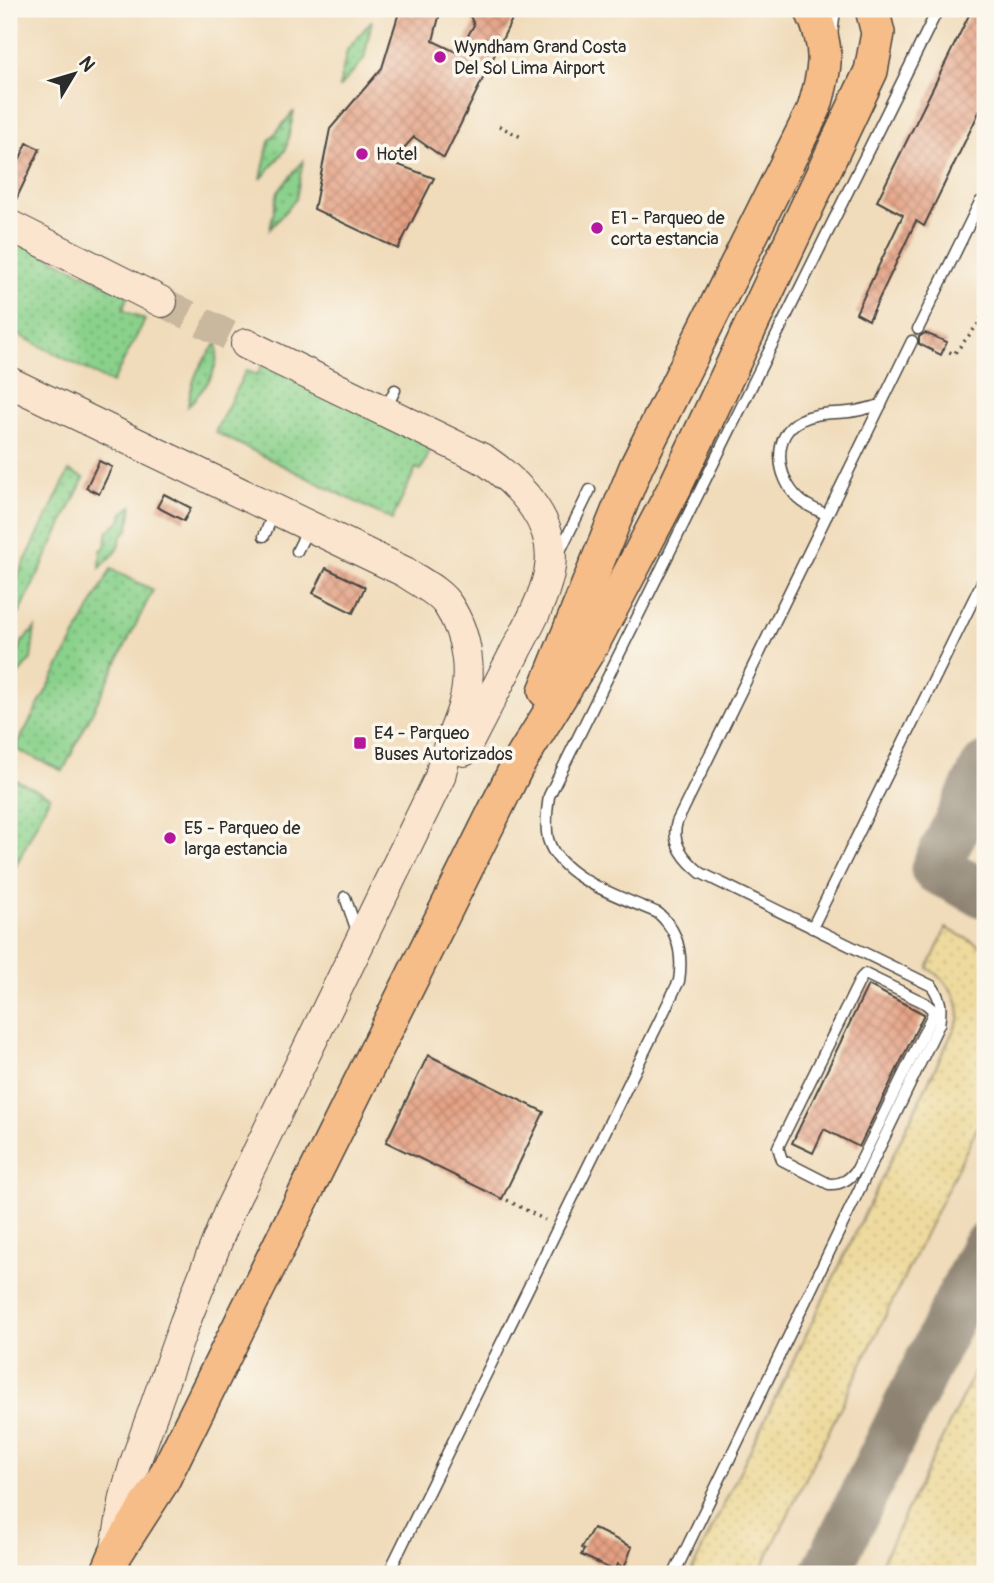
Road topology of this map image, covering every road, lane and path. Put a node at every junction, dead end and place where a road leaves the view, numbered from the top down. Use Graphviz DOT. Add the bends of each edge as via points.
graph roads {
  1 [pos="872,9"];
  2 [pos="938,9"];
  3 [pos="830,12"];
  4 [pos="499,126"];
  5 [pos="523,138"];
  6 [pos="983,197"];
  7 [pos="19,226"];
  8 [pos="162,302"];
  9 [pos="982,315"];
  10 [pos="918,329"];
  11 [pos="912,341"];
  12 [pos="246,344"];
  13 [pos="943,349"];
  14 [pos="9,382"];
  15 [pos="881,405"];
  16 [pos="590,490"];
  17 [pos="827,515"];
  18 [pos="549,573"];
  19 [pos="985,576"];
  20 [pos="517,766"];
  21 [pos="440,777"];
  22 [pos="345,897"];
  23 [pos="812,928"];
  24 [pos="360,940"];
  25 [pos="894,1106"];
  26 [pos="507,1200"];
  27 [pos="546,1219"];
  28 [pos="111,1564"];
  29 [pos="388,1574"];
  30 [pos="674,1574"];
  1 -- 20 [label="main road" via="878,33 876,52 836,148 676,485 593,643"];
  2 -- 29 [label="lane" via="549,796 548,840 559,860 572,873 658,913 669,923 678,940 679,981"];
  3 -- 20 [label="main road" via="819,26 825,74 814,109 636,467"];
  4 -- 5 [label="path"];
  6 -- 10 [label="lane"];
  7 -- 8 [label="main road"];
  9 -- 13 [label="path" via="954,354"];
  11 -- 15 [label="lane"];
  12 -- 18 [label="main road" via="390,401 508,476 541,519 549,545"];
  14 -- 21 [label="main road" via="270,523 434,591 448,604 467,655 465,699"];
  15 -- 17 [label="lane"];
  15 -- 17 [label="lane" via="812,415 784,434 780,464 793,493"];
  16 -- 18 [label="lane"];
  17 -- 23 [label="lane" via="674,836 687,861 701,873"];
  18 -- 21 [label="main road" via="536,612 463,754"];
  19 -- 23 [label="lane"];
  20 -- 28 [label="main road" via="162,1482"];
  21 -- 24 [label="main road"];
  22 -- 24 [label="lane"];
  23 -- 25 [label="lane" via="932,986 939,996 939,1024"];
  24 -- 28 [label="main road" via="220,1234 124,1497"];
  25 -- 25 [label="lane" via="857,1169 837,1185 782,1160 779,1154 778,1147 865,974 933,1010"];
  25 -- 30 [label="lane"];
  26 -- 27 [label="path"];
}
